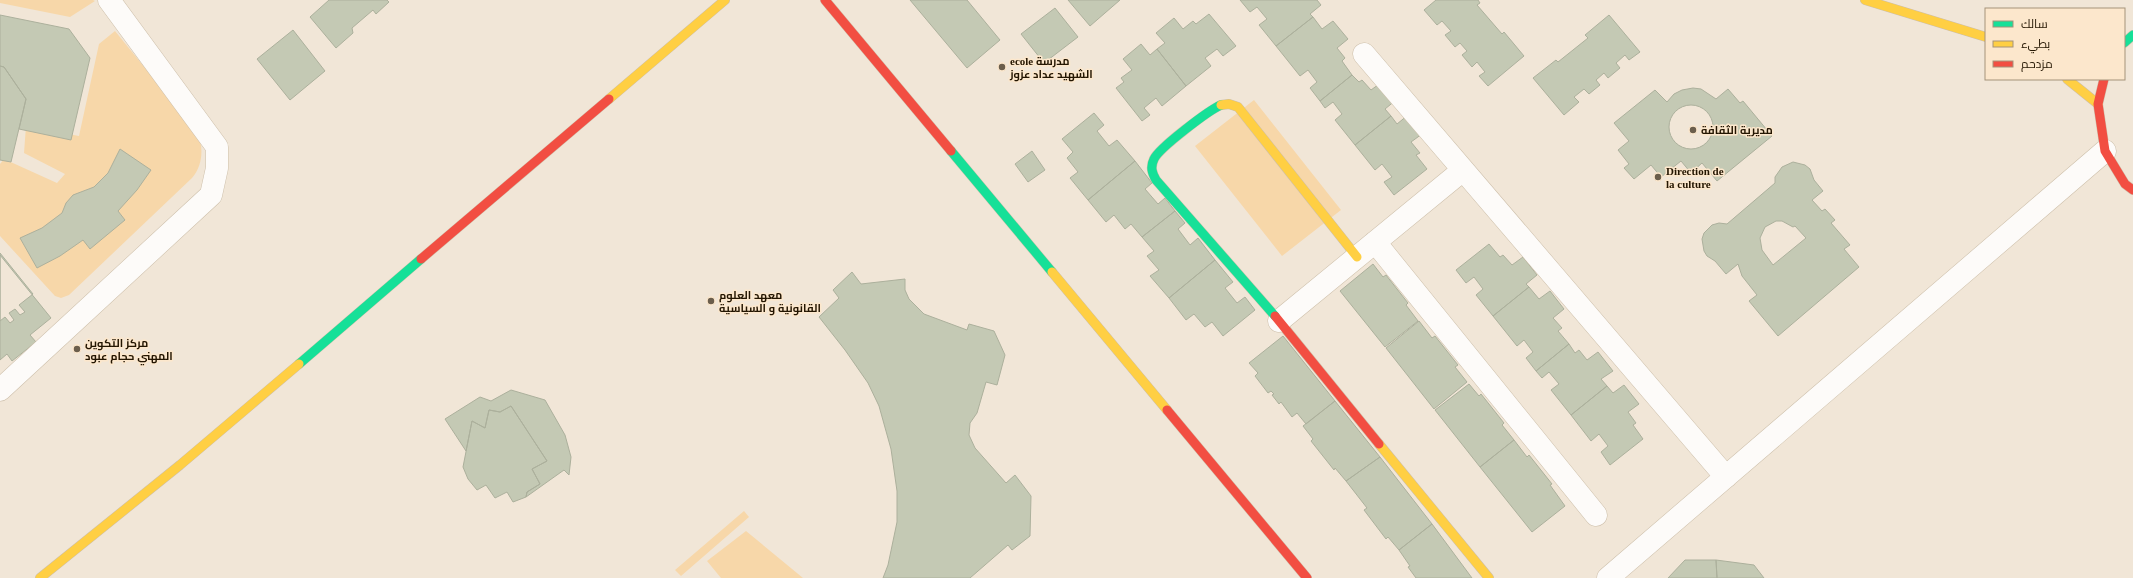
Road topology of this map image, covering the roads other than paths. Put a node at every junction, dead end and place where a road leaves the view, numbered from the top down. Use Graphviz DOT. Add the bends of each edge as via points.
graph roads {
  1 [pos="109,0"];
  2 [pos="725,0"];
  3 [pos="825,0"];
  4 [pos="1865,0"];
  5 [pos="2133,34"];
  6 [pos="1985,37"];
  7 [pos="2125,42"];
  8 [pos="1364,54"];
  9 [pos="2068,80"];
  10 [pos="2104,80"];
  11 [pos="2098,104"];
  12 [pos="2105,151"];
  13 [pos="1463,170"];
  14 [pos="2133,190"];
  15 [pos="1375,242"];
  16 [pos="1357,256"];
  17 [pos="1278,320"];
  18 [pos="0,390"];
  19 [pos="1726,477"];
  20 [pos="1596,515"];
  21 [pos="40,578"];
  22 [pos="1307,578"];
  23 [pos="1489,578"];
  24 [pos="1608,578"];
  1 -- 18 [label="street" via="217,147 217,168 211,195"];
  2 -- 21 [label="street" via="186,460"];
  3 -- 22 [label="street"];
  4 -- 6 [label="street"];
  5 -- 7 [label="street"];
  8 -- 13 [label="street"];
  9 -- 11 [label="street"];
  10 -- 11 [label="street"];
  11 -- 12 [label="street"];
  12 -- 14 [label="street" via="2125,184"];
  12 -- 19 [label="street"];
  13 -- 15 [label="street"];
  13 -- 19 [label="street"];
  15 -- 16 [label="street"];
  15 -- 20 [label="street"];
  16 -- 17 [label="street"];
  16 -- 17 [label="street" via="1238,107 1229,103 1219,105 1207,114 1155,157 1151,164 1152,174"];
  17 -- 23 [label="street"];
  19 -- 24 [label="street"];
}
